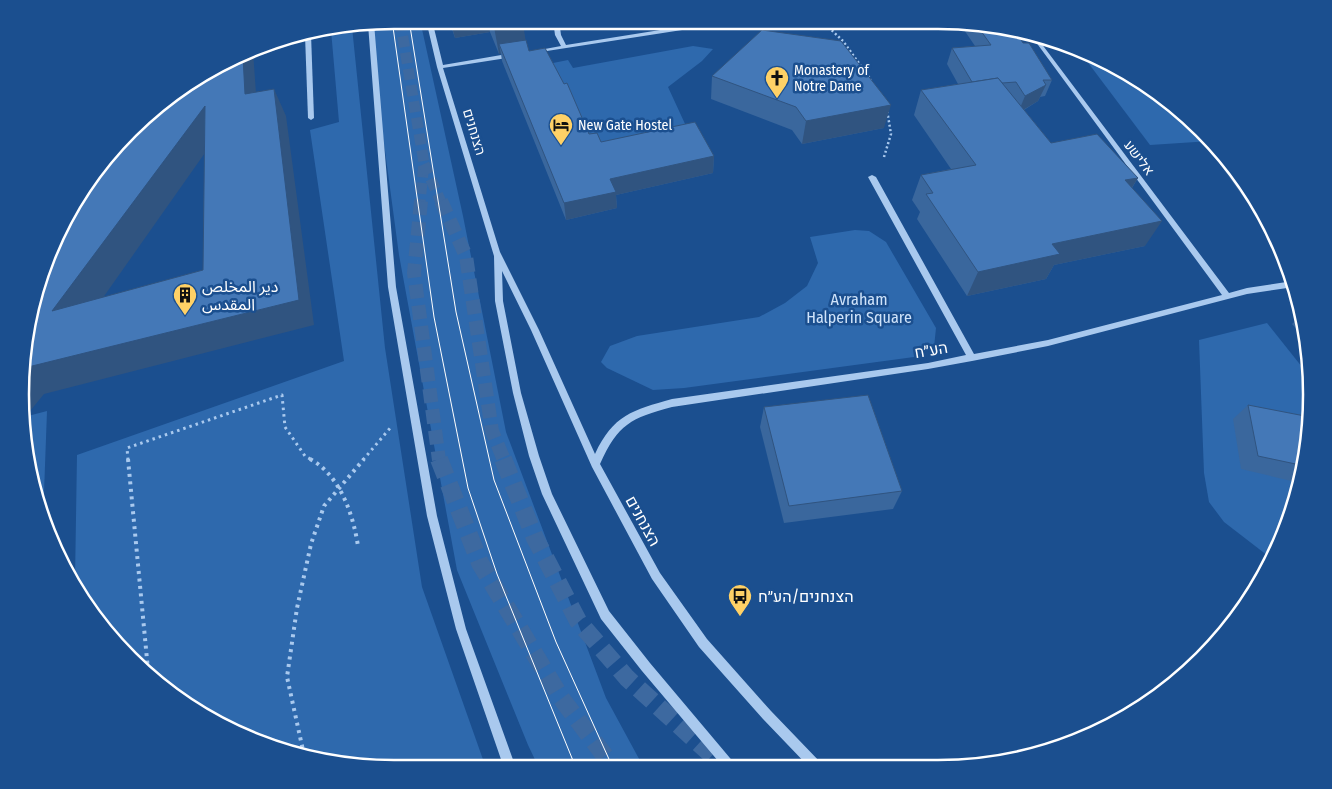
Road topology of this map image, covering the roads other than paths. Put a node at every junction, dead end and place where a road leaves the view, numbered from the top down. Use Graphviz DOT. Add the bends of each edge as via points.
graph roads {
  1 [pos="431,29"];
  2 [pos="557,29"];
  3 [pos="679,29"];
  4 [pos="371,30"];
  5 [pos="308,39"];
  6 [pos="1038,43"];
  7 [pos="564,47"];
  8 [pos="526,54"];
  9 [pos="516,55"];
  10 [pos="440,67"];
  11 [pos="311,118"];
  12 [pos="872,177"];
  13 [pos="496,252"];
  14 [pos="1286,285"];
  15 [pos="1227,296"];
  16 [pos="972,358"];
  17 [pos="595,464"];
  18 [pos="507,760"];
  19 [pos="724,760"];
  20 [pos="810,760"];
  1 -- 10 [label="street, הצנחנים"];
  2 -- 7 [label="street"];
  3 -- 7 [label="street"];
  4 -- 18 [label="street" via="392,287 435,531 459,620"];
  5 -- 11 [label="street"];
  6 -- 15 [label="street, אלישע"];
  7 -- 8 [label="street"];
  9 -- 10 [label="street"];
  10 -- 13 [label="street, הצנחנים"];
  12 -- 16 [label="street"];
  13 -- 17 [label="street, הצנחנים"];
  13 -- 19 [label="street, הצנחנים" via="499,301 517,393 547,494 605,615"];
  14 -- 15 [label="street, הע״ח"];
  15 -- 16 [label="street, הע״ח" via="1054,342"];
  16 -- 17 [label="street, הע״ח" via="646,410 622,421 607,438"];
  17 -- 20 [label="street, הצנחנים" via="656,576 703,643"];
}
